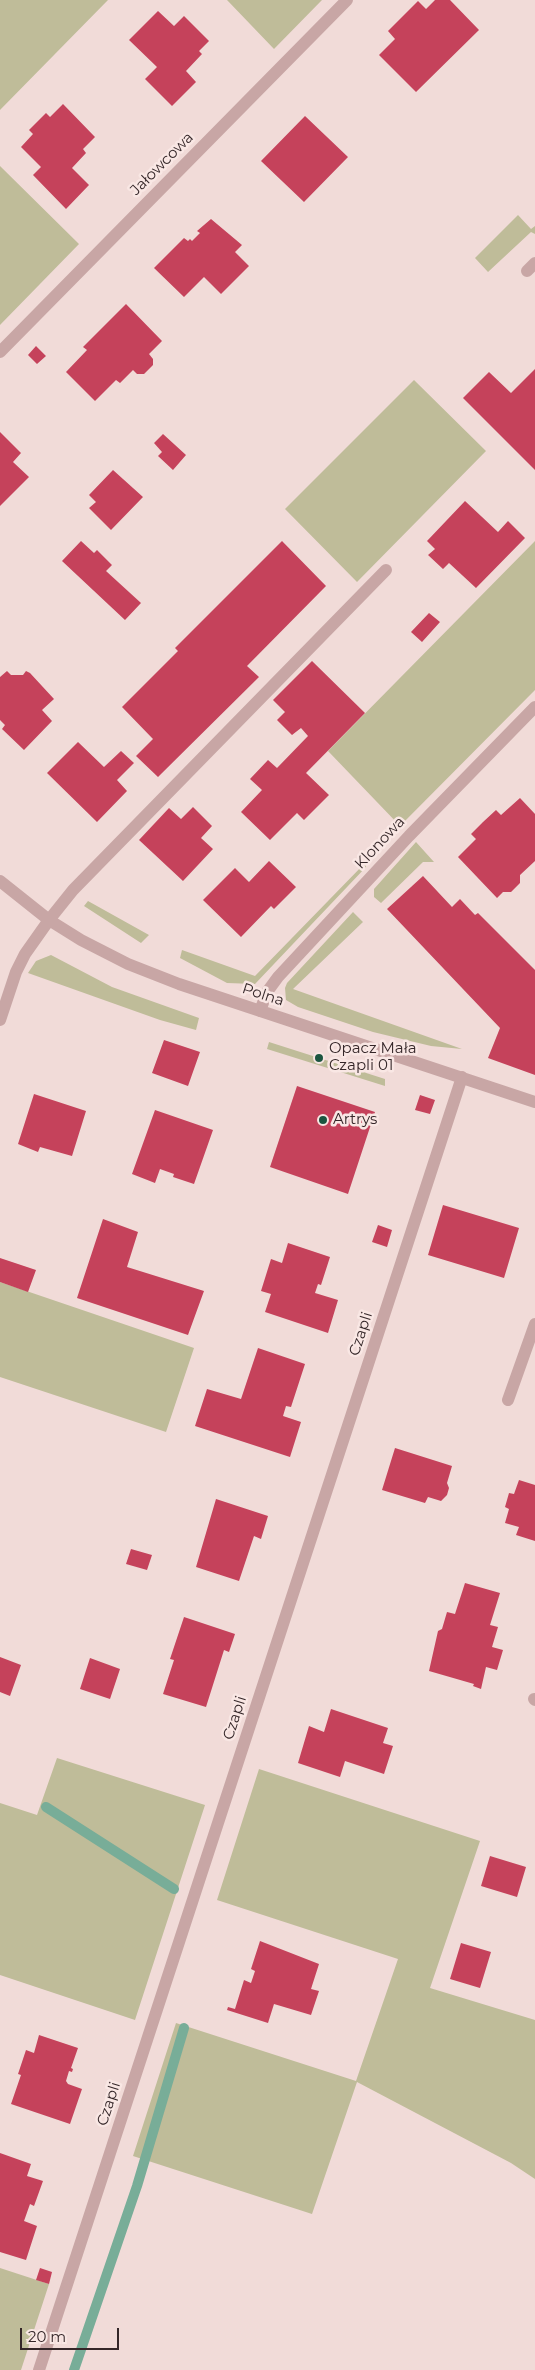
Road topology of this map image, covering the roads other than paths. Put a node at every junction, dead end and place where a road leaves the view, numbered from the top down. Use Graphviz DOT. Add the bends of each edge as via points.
graph roads {
  1 [pos="347,0"];
  2 [pos="0,352"];
  3 [pos="386,570"];
  4 [pos="535,707"];
  5 [pos="0,881"];
  6 [pos="49,920"];
  7 [pos="260,1011"];
  8 [pos="0,1020"];
  9 [pos="462,1077"];
  10 [pos="535,1102"];
  11 [pos="535,1324"];
  12 [pos="508,1400"];
  13 [pos="39,2370"];
  1 -- 2 [label="street, Jałowcowa"];
  3 -- 6 [label="street" via="73,890"];
  4 -- 7 [label="street, Klonowa" via="415,829 278,977 266,992"];
  5 -- 6 [label="street, Polna"];
  6 -- 7 [label="street, Polna" via="128,964"];
  6 -- 8 [label="street" via="20,964"];
  7 -- 9 [label="street, Polna"];
  9 -- 10 [label="street, Polna"];
  9 -- 13 [label="street, Czapli"];
  11 -- 12 [label="street"];
}
